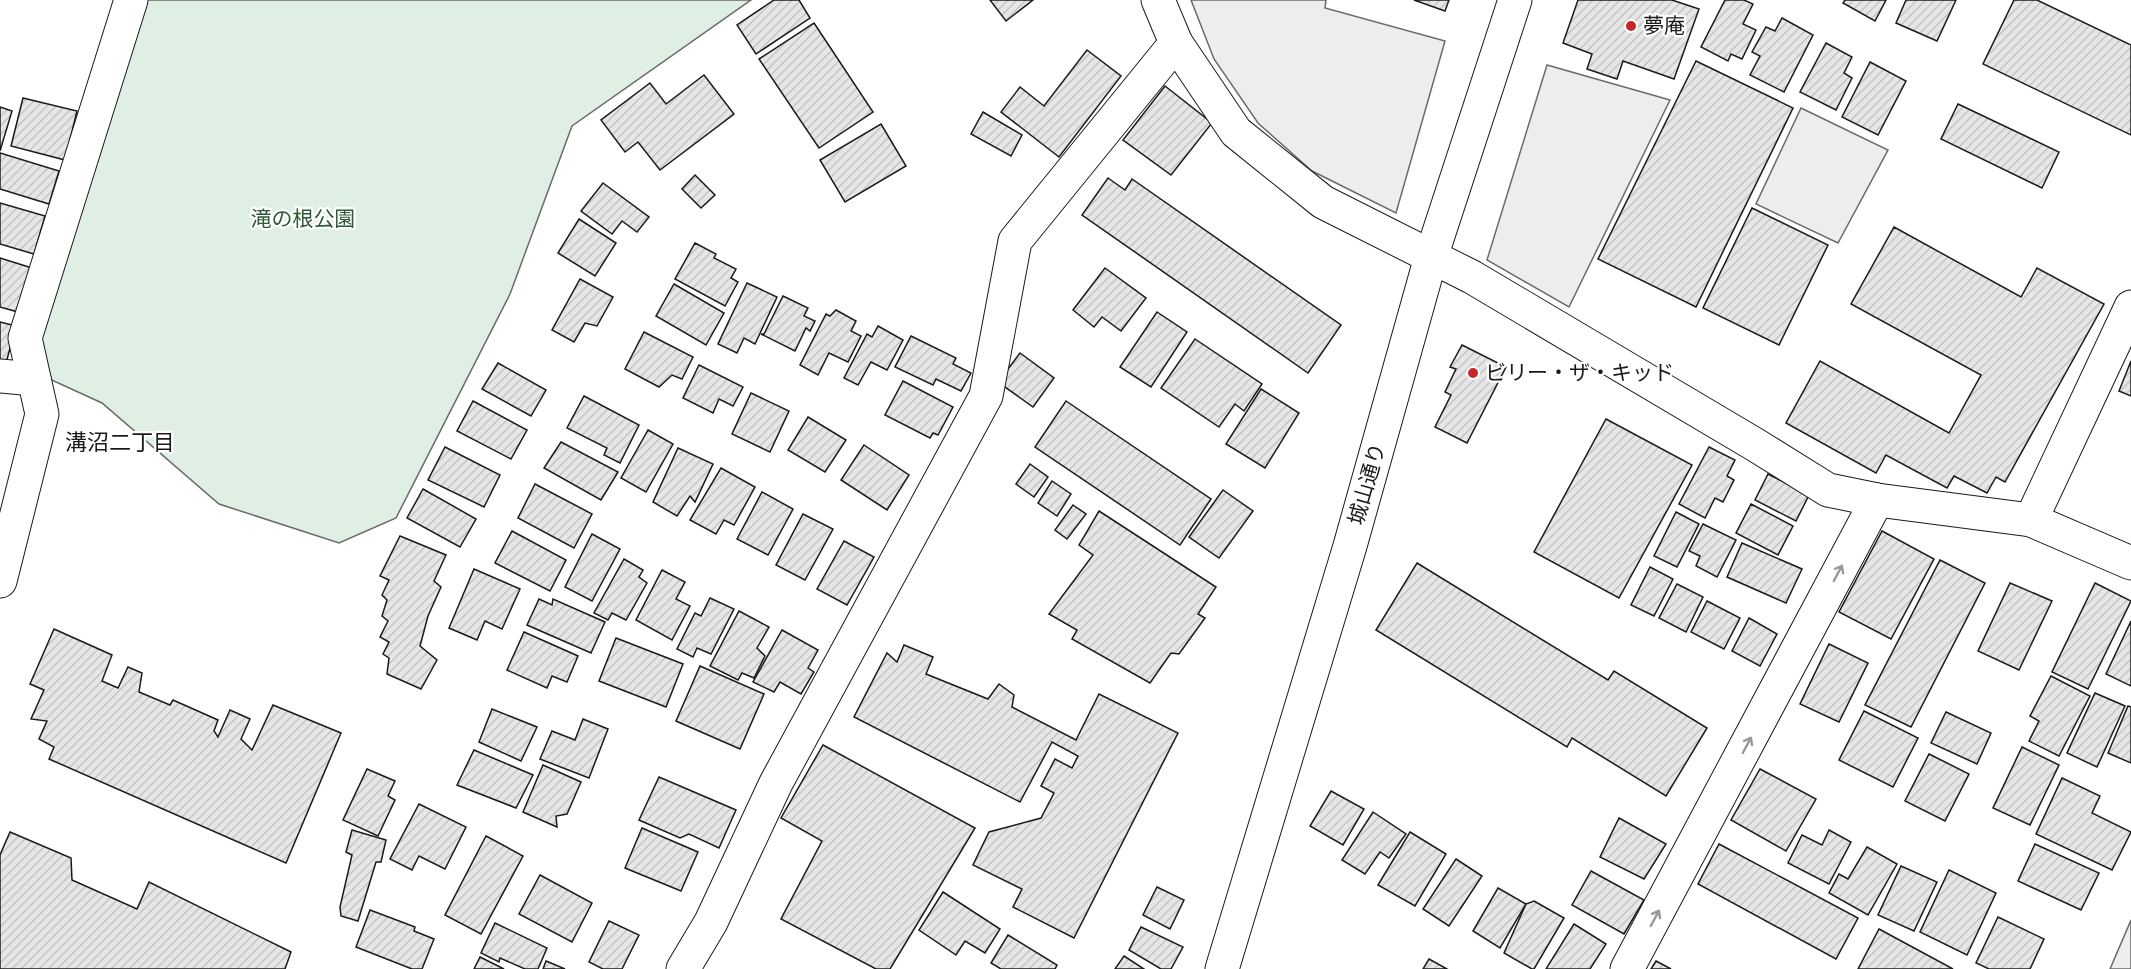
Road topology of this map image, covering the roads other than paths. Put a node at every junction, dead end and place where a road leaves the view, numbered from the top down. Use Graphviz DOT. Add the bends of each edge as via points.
graph roads {
  1 [pos="132,0"];
  2 [pos="1158,0"];
  3 [pos="1515,0"];
  4 [pos="1176,43"];
  5 [pos="1431,256"];
  6 [pos="2131,307"];
  7 [pos="0,376"];
  8 [pos="34,379"];
  9 [pos="1877,500"];
  10 [pos="2031,520"];
  11 [pos="2131,563"];
  12 [pos="0,581"];
  13 [pos="683,969"];
  14 [pos="1222,969"];
  15 [pos="1627,969"];
  1 -- 8 [label="street" via="25,338"];
  2 -- 4 [label="street"];
  3 -- 5 [label="street, 城山通り"];
  4 -- 5 [label="street" via="1236,132 1323,202"];
  4 -- 13 [label="street" via="1015,241 986,396 776,783 711,922"];
  5 -- 9 [label="street" via="1828,490"];
  5 -- 14 [label="street, 城山通り" via="1350,546"];
  6 -- 10 [label="street"];
  7 -- 8 [label="street"];
  8 -- 12 [label="street" via="42,414"];
  9 -- 10 [label="street"];
  15 -- 9 [label="street, one-way"];
  10 -- 11 [label="street"];
}
